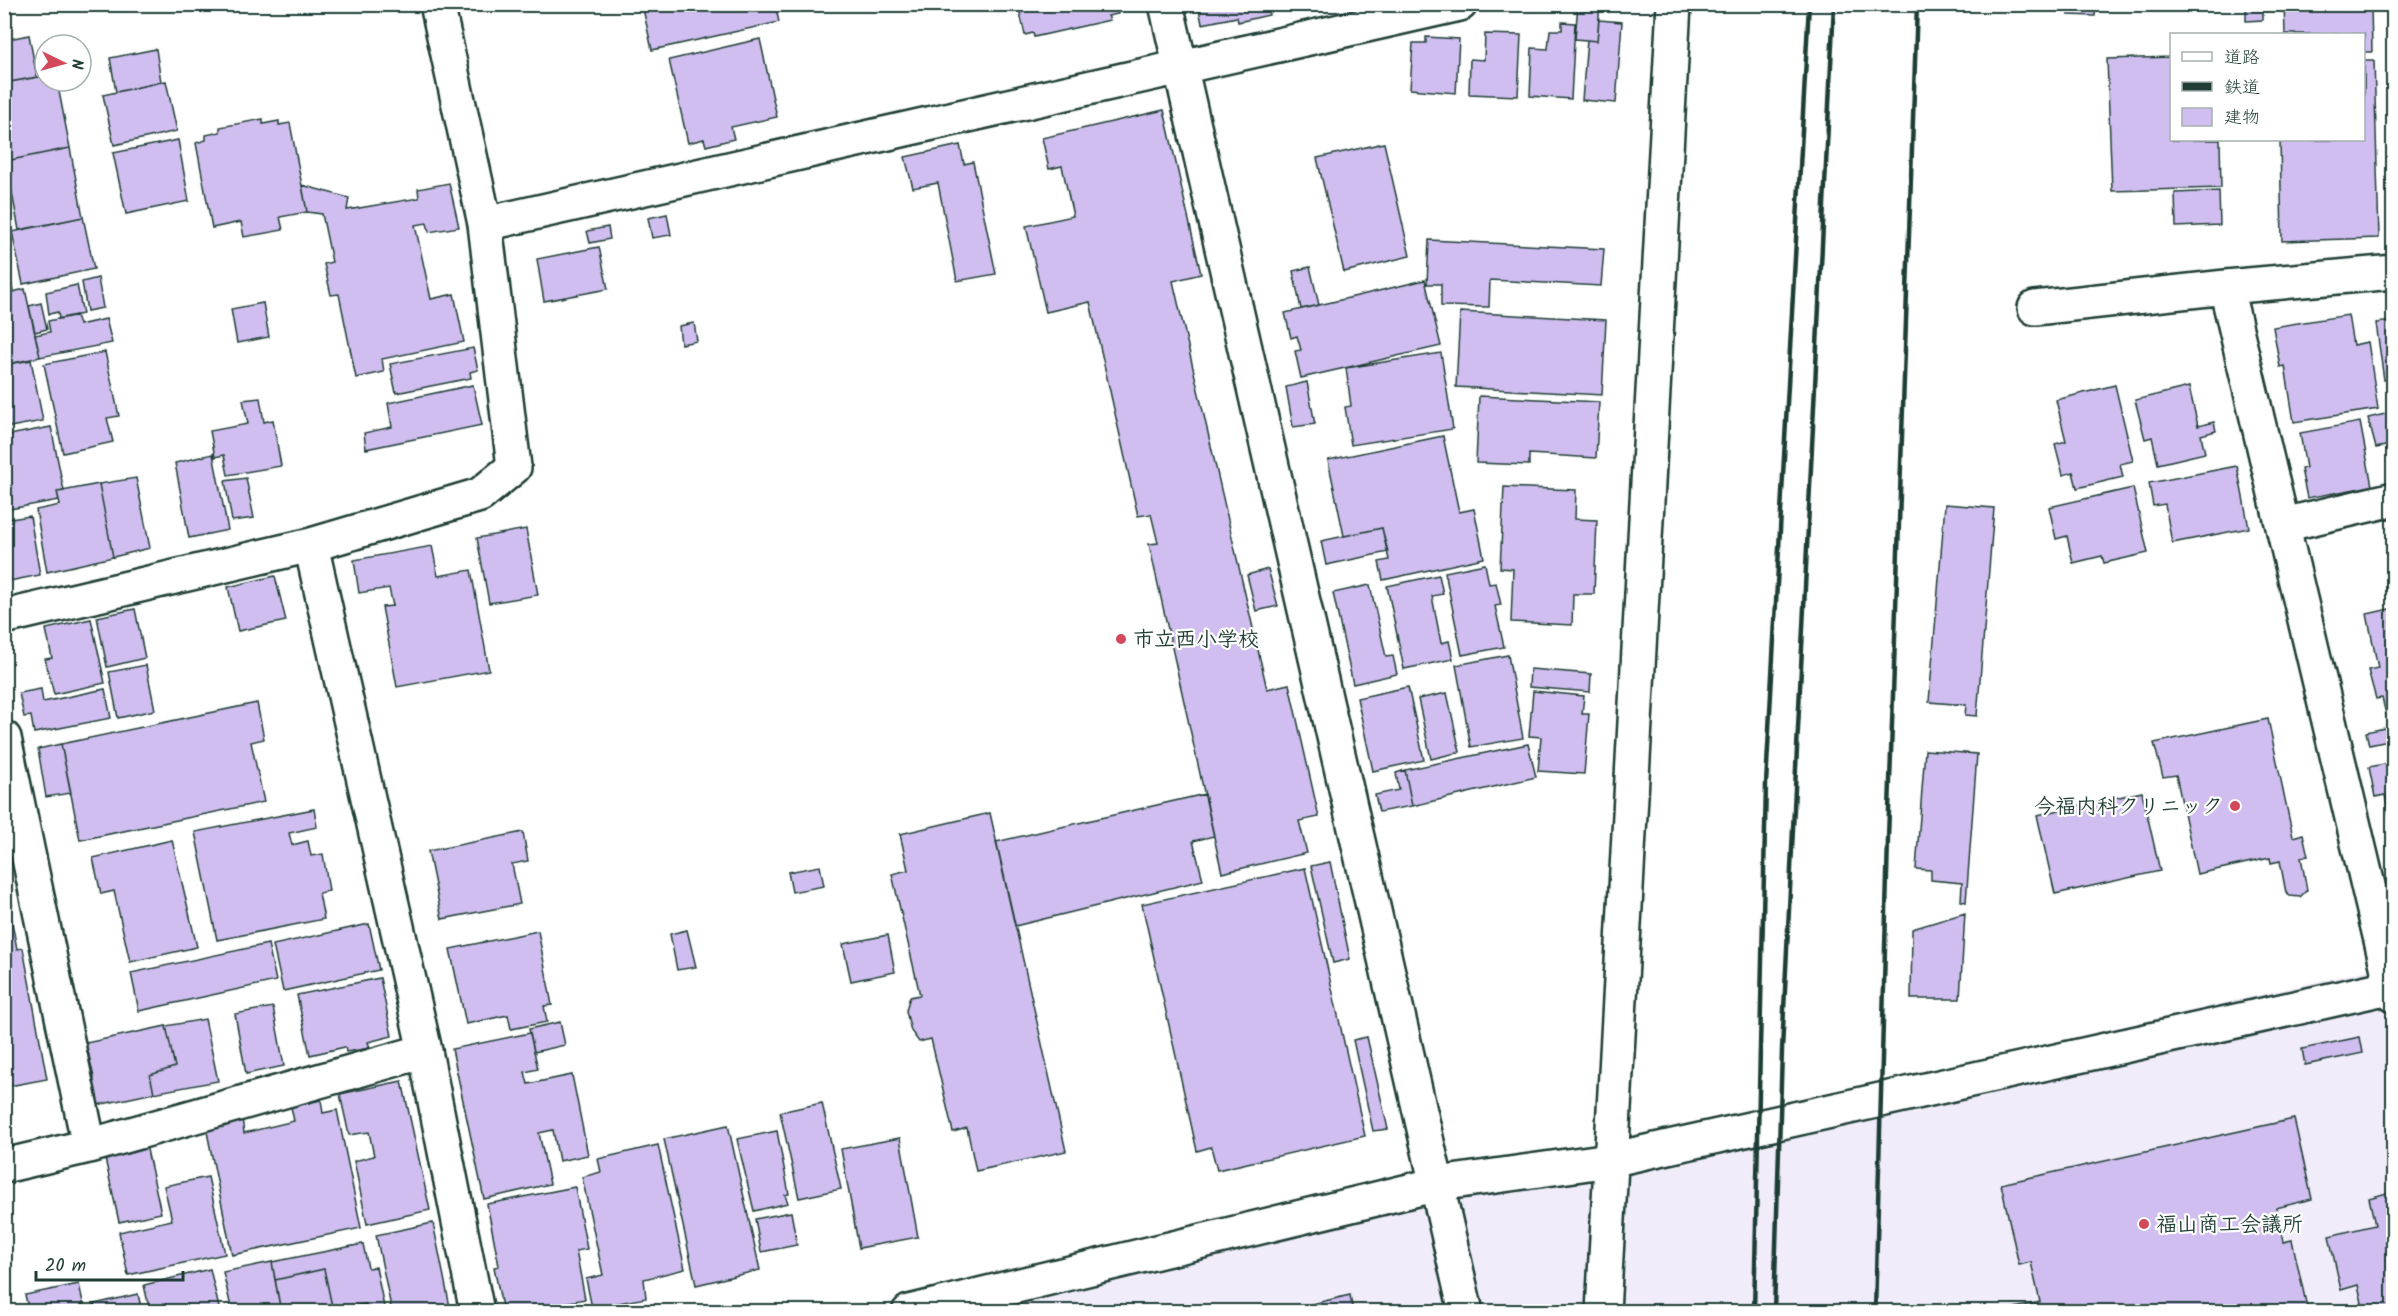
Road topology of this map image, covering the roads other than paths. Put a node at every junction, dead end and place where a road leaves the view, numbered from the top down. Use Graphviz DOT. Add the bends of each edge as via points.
graph roads {
  1 [pos="437,4"];
  2 [pos="1166,4"];
  3 [pos="1460,4"];
  4 [pos="1674,4"];
  5 [pos="1182,67"];
  6 [pos="485,224"];
  7 [pos="2394,272"];
  8 [pos="2226,287"];
  9 [pos="2035,308"];
  10 [pos="2394,499"];
  11 [pos="2283,525"];
  12 [pos="311,545"];
  13 [pos="4,617"];
  14 [pos="4,738"];
  15 [pos="2393,989"];
  16 [pos="425,1051"];
  17 [pos="89,1146"];
  18 [pos="1610,1160"];
  19 [pos="4,1166"];
  20 [pos="1438,1184"];
  21 [pos="477,1311"];
  22 [pos="909,1311"];
  23 [pos="1466,1311"];
  24 [pos="1603,1311"];
  1 -- 6 [label="street"];
  2 -- 5 [label="street"];
  3 -- 5 [label="street"];
  4 -- 18 [label="street"];
  5 -- 6 [label="street"];
  5 -- 20 [label="street"];
  6 -- 12 [label="street" via="514,466 480,495"];
  7 -- 8 [label="street"];
  8 -- 9 [label="street"];
  8 -- 11 [label="street"];
  10 -- 11 [label="street"];
  11 -- 15 [label="street"];
  12 -- 13 [label="street"];
  12 -- 16 [label="street"];
  14 -- 17 [label="street"];
  15 -- 18 [label="street"];
  16 -- 17 [label="street"];
  16 -- 21 [label="street"];
  17 -- 19 [label="street"];
  18 -- 20 [label="street"];
  18 -- 24 [label="street"];
  20 -- 22 [label="street"];
  20 -- 23 [label="street"];
}
